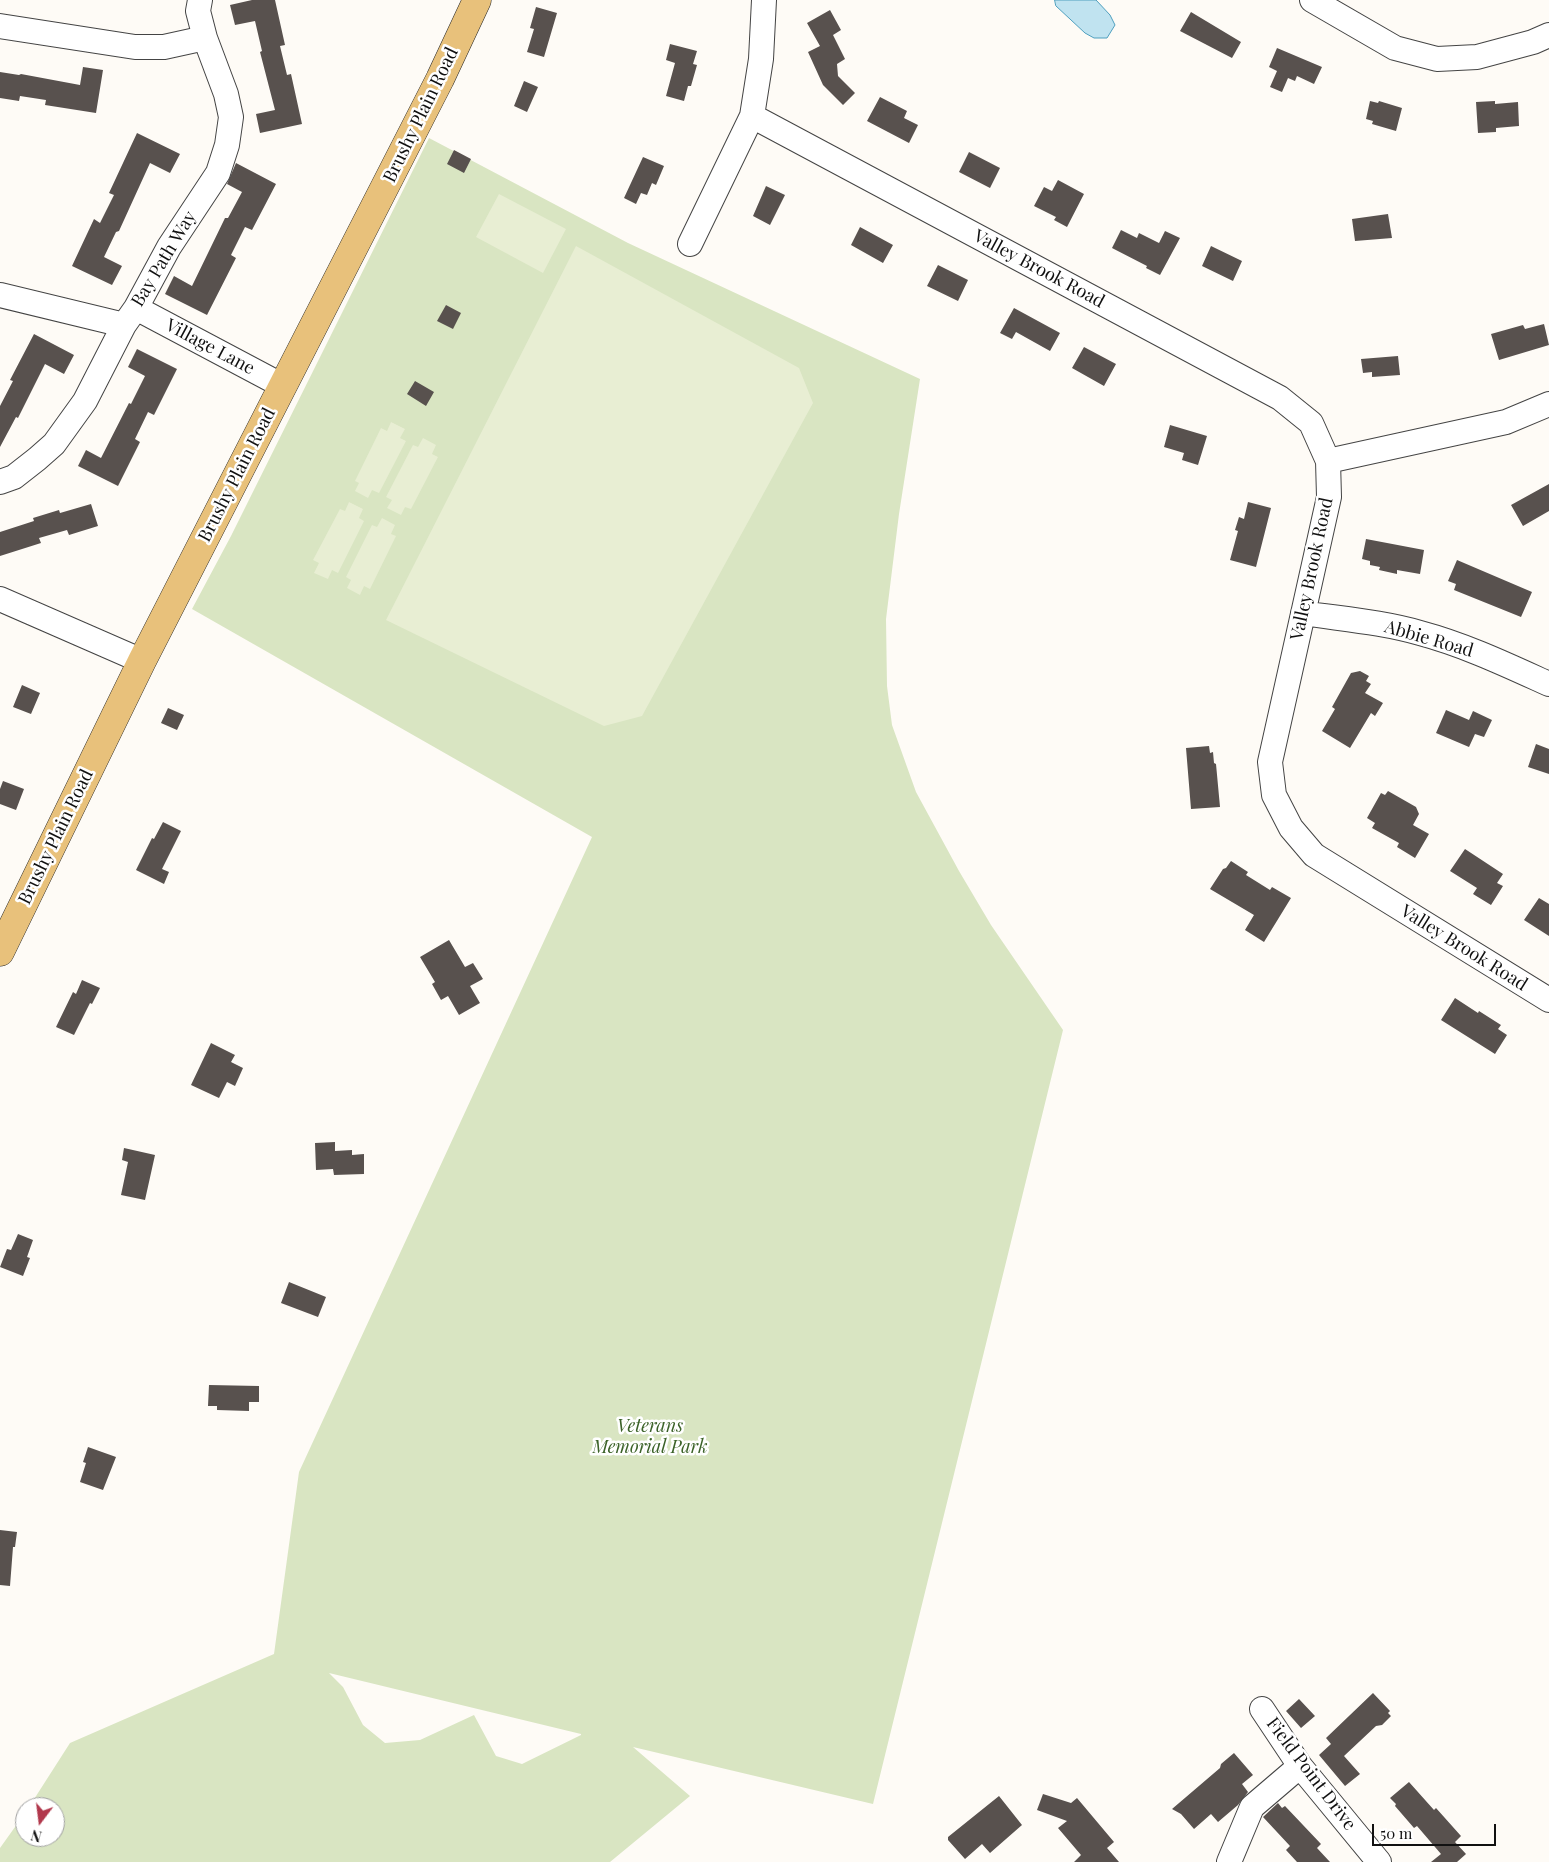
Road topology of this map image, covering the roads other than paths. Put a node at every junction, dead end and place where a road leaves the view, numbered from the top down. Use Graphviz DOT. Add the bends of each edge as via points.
graph roads {
  1 [pos="200,0"];
  2 [pos="476,0"];
  3 [pos="764,0"];
  4 [pos="1312,0"];
  5 [pos="0,26"];
  6 [pos="1549,35"];
  7 [pos="205,38"];
  8 [pos="752,116"];
  9 [pos="690,244"];
  10 [pos="0,295"];
  11 [pos="130,316"];
  12 [pos="284,386"];
  13 [pos="1549,404"];
  14 [pos="1328,461"];
  15 [pos="0,482"];
  16 [pos="0,598"];
  17 [pos="1303,613"];
  18 [pos="142,661"];
  19 [pos="1549,684"];
  20 [pos="0,952"];
  21 [pos="1549,1000"];
  22 [pos="1262,1709"];
  23 [pos="1300,1766"];
  24 [pos="1228,1862"];
  25 [pos="1379,1862"];
  1 -- 7 [label="street, Bay Path Way" via="198,11"];
  2 -- 12 [label="main road, Brushy Plain Road" via="440,79"];
  3 -- 8 [label="street" via="761,60"];
  4 -- 6 [label="street" via="1395,48 1438,59 1477,57"];
  5 -- 7 [label="street" via="135,47 164,47"];
  7 -- 11 [label="street, Bay Path Way" via="231,117 227,145 218,173 169,247"];
  8 -- 9 [label="street"];
  8 -- 14 [label="street, Valley Brook Road" via="1280,398 1311,423"];
  10 -- 11 [label="street, Village Lane"];
  11 -- 12 [label="street, Village Lane"];
  11 -- 15 [label="street, Bay Path Way" via="85,400 54,444 14,477"];
  12 -- 18 [label="main road, Brushy Plain Road"];
  13 -- 14 [label="street" via="1506,422"];
  14 -- 17 [label="street, Valley Brook Road" via="1329,497"];
  16 -- 18 [label="street"];
  17 -- 19 [label="street, Abbie Road" via="1419,632 1466,648"];
  17 -- 21 [label="street, Valley Brook Road" via="1270,762 1274,795 1291,828 1314,855"];
  18 -- 20 [label="main road, Brushy Plain Road"];
  22 -- 23 [label="street, Field Point Drive"];
  23 -- 24 [label="street" via="1252,1808"];
  23 -- 25 [label="street, Field Point Drive"];
}
